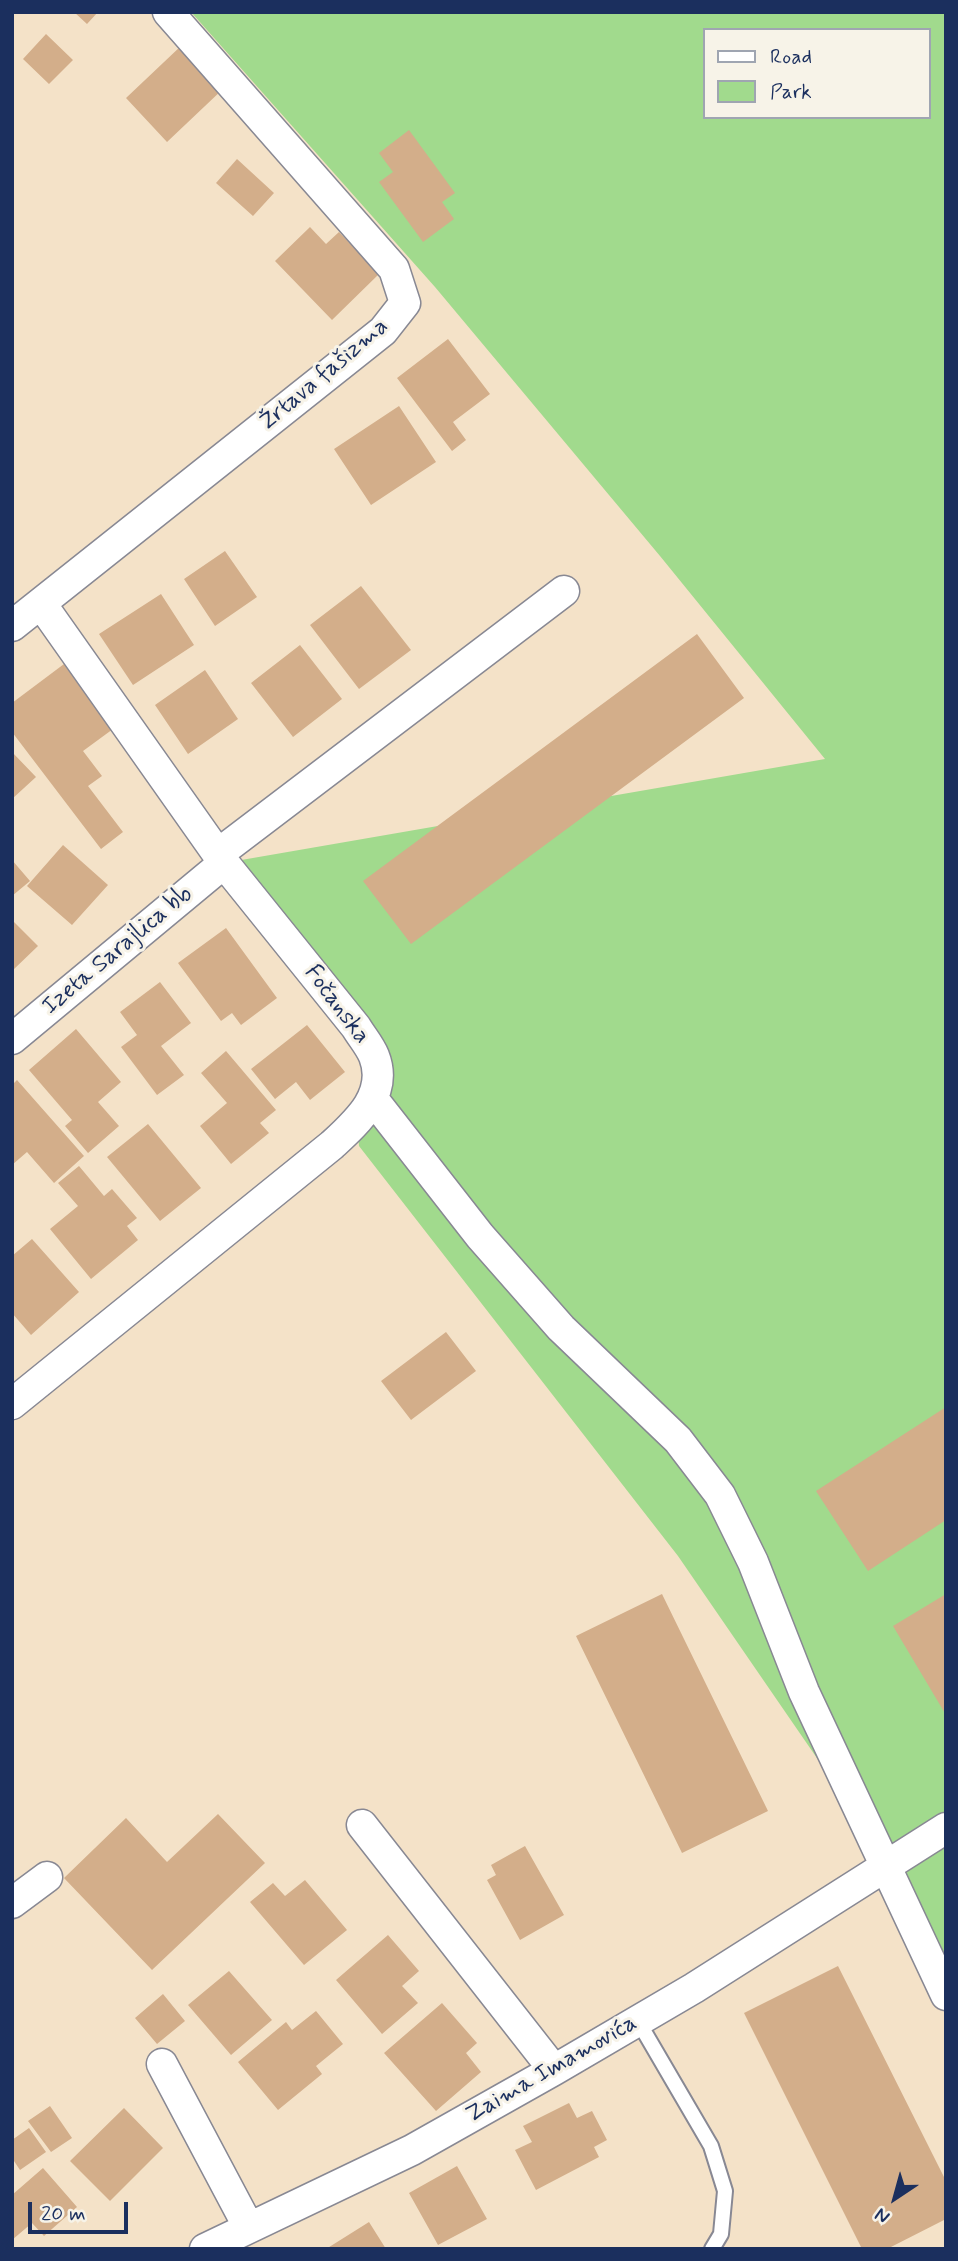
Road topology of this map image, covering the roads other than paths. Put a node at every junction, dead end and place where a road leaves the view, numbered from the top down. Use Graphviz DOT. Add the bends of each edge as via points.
graph roads {
  1 [pos="168,12"];
  2 [pos="564,592"];
  3 [pos="41,605"];
  4 [pos="14,621"];
  5 [pos="221,858"];
  6 [pos="12,1039"];
  7 [pos="373,1099"];
  8 [pos="12,1404"];
  9 [pos="362,1825"];
  10 [pos="946,1828"];
  11 [pos="886,1868"];
  12 [pos="47,1877"];
  13 [pos="12,1903"];
  14 [pos="946,1995"];
  15 [pos="638,2021"];
  16 [pos="162,2064"];
  17 [pos="554,2070"];
  18 [pos="249,2228"];
  19 [pos="205,2249"];
  20 [pos="712,2249"];
  1 -- 3 [label="street, Žrtava fašizma" via="394,269 405,303 383,331"];
  2 -- 5 [label="street, Izeta Sarajlica bb"];
  3 -- 4 [label="street, Žrtava fašizma"];
  3 -- 5 [label="street, Fočanska"];
  5 -- 6 [label="street, Izeta Sarajlica bb"];
  5 -- 7 [label="street, Fočanska" via="374,1055 380,1080"];
  7 -- 8 [label="street" via="358,1122 332,1145"];
  7 -- 11 [label="street" via="480,1236 561,1328 678,1440 720,1494 753,1562 804,1692"];
  9 -- 17 [label="street"];
  10 -- 11 [label="street, Zaima Imamovića"];
  11 -- 14 [label="street"];
  11 -- 15 [label="street, Zaima Imamovića"];
  12 -- 13 [label="street"];
  15 -- 17 [label="street, Zaima Imamovića"];
  15 -- 20 [label="lane" via="711,2146 725,2191 721,2234"];
  16 -- 18 [label="street"];
  17 -- 18 [label="street, Zaima Imamovića" via="412,2150"];
  18 -- 19 [label="street, Zaima Imamovića"];
}
